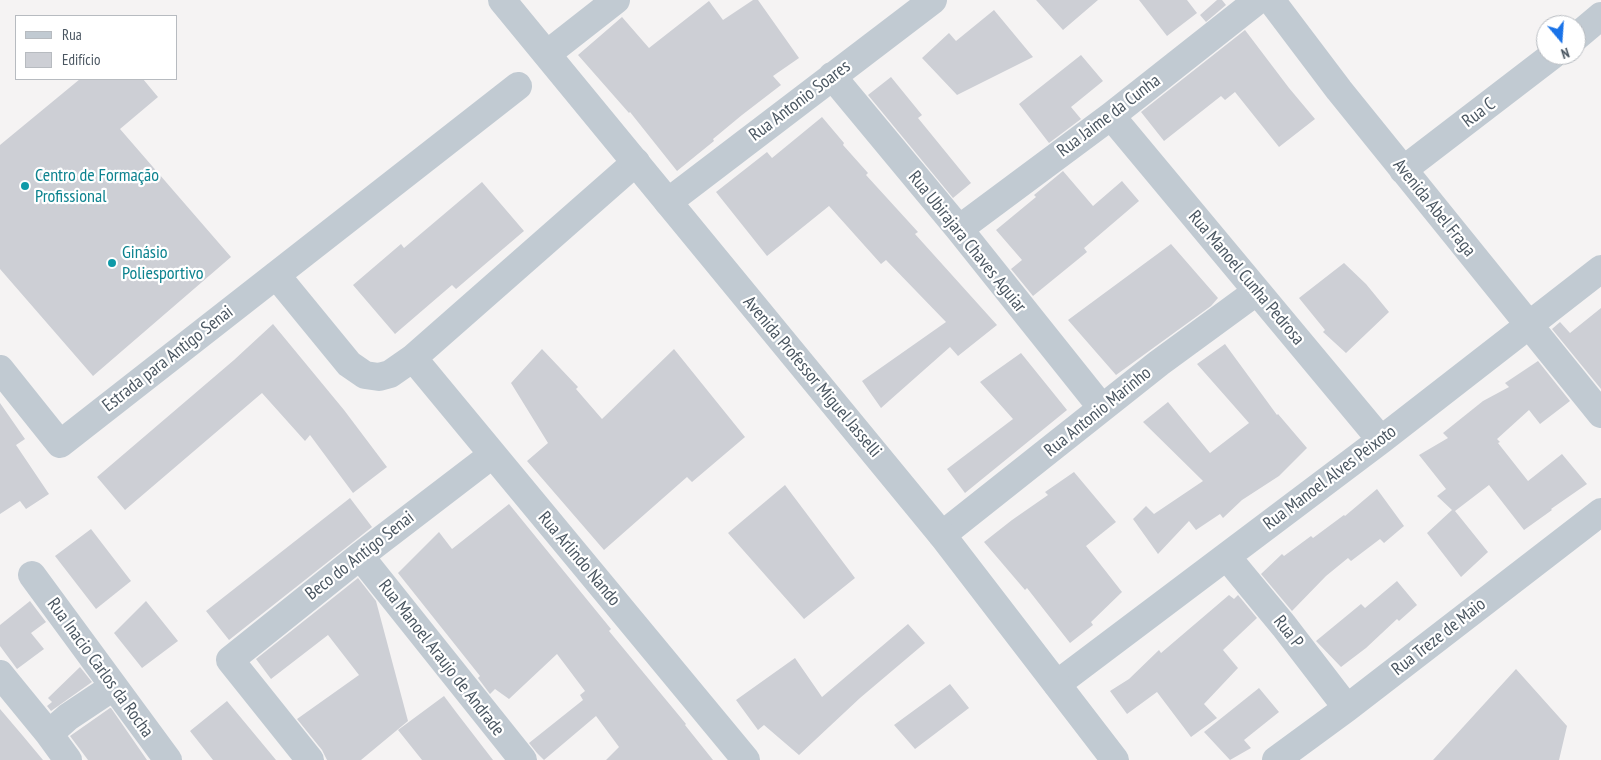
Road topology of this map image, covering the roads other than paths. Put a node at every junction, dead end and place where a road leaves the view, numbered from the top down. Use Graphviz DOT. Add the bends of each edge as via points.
graph roads {
  1 [pos="502,0"];
  2 [pos="616,0"];
  3 [pos="933,0"];
  4 [pos="1258,0"];
  5 [pos="1270,0"];
  6 [pos="1601,16"];
  7 [pos="1586,29"];
  8 [pos="547,54"];
  9 [pos="1540,65"];
  10 [pos="832,76"];
  11 [pos="518,86"];
  12 [pos="1111,116"];
  13 [pos="636,162"];
  14 [pos="1403,170"];
  15 [pos="668,202"];
  16 [pos="959,229"];
  17 [pos="1601,269"];
  18 [pos="276,274"];
  19 [pos="1256,292"];
  20 [pos="1529,325"];
  21 [pos="413,358"];
  22 [pos="0,369"];
  23 [pos="1102,408"];
  24 [pos="1601,414"];
  25 [pos="1381,440"];
  26 [pos="492,455"];
  27 [pos="1601,512"];
  28 [pos="942,535"];
  29 [pos="360,556"];
  30 [pos="1227,556"];
  31 [pos="32,575"];
  32 [pos="0,674"];
  33 [pos="1057,684"];
  34 [pos="113,687"];
  35 [pos="1347,708"];
  36 [pos="49,734"];
  37 [pos="68,760"];
  38 [pos="168,760"];
  39 [pos="310,760"];
  40 [pos="522,760"];
  41 [pos="746,760"];
  42 [pos="1114,760"];
  43 [pos="1276,760"];
  1 -- 8 [label="street, Avenida Professor Miguel Jasselli"];
  2 -- 8 [label="street"];
  3 -- 10 [label="street, Rua Antonio Soares"];
  4 -- 12 [label="street, Rua Jaime da Cunha"];
  5 -- 14 [label="street, Avenida Abel Fraga"];
  6 -- 7 [label="street"];
  8 -- 13 [label="street, Avenida Professor Miguel Jasselli"];
  9 -- 14 [label="street, Rua C"];
  10 -- 15 [label="street, Rua Antonio Soares"];
  10 -- 16 [label="street, Rua Ubirajara Chaves Aguiar"];
  11 -- 18 [label="street, Estrada para Antigo Senai"];
  12 -- 16 [label="street, Rua Jaime da Cunha"];
  12 -- 19 [label="street, Rua Manoel Cunha Pedrosa"];
  13 -- 15 [label="street, Avenida Professor Miguel Jasselli"];
  13 -- 21 [label="street"];
  14 -- 20 [label="street, Avenida Abel Fraga"];
  15 -- 28 [label="street, Avenida Professor Miguel Jasselli"];
  16 -- 23 [label="street, Rua Ubirajara Chaves Aguiar"];
  17 -- 20 [label="street, Rua Manoel Alves Peixoto"];
  18 -- 21 [label="street" via="349,364 365,374 379,377 390,374"];
  18 -- 22 [label="street, Estrada para Antigo Senai" via="60,444"];
  19 -- 23 [label="street, Rua Antonio Marinho"];
  19 -- 25 [label="street, Rua Manoel Cunha Pedrosa"];
  20 -- 24 [label="street, Avenida Abel Fraga"];
  20 -- 25 [label="street, Rua Manoel Alves Peixoto"];
  21 -- 26 [label="street, Rua Arlindo Nando"];
  23 -- 28 [label="street, Rua Antonio Marinho"];
  25 -- 30 [label="street, Rua Manoel Alves Peixoto"];
  26 -- 29 [label="street, Beco do Antigo Senai"];
  26 -- 41 [label="street, Rua Arlindo Nando"];
  27 -- 35 [label="street, Rua Treze de Maio"];
  28 -- 33 [label="street, Avenida Professor Miguel Jasselli"];
  29 -- 39 [label="street, Beco do Antigo Senai" via="230,660"];
  29 -- 40 [label="street, Rua Manoel Araujo de Andrade"];
  30 -- 33 [label="street, Rua Manoel Alves Peixoto"];
  30 -- 35 [label="street, Rua P"];
  31 -- 34 [label="street, Rua Inacio Carlos da Rocha"];
  32 -- 36 [label="street"];
  33 -- 42 [label="street, Avenida Professor Miguel Jasselli"];
  34 -- 36 [label="street"];
  34 -- 38 [label="street, Rua Inacio Carlos da Rocha"];
  35 -- 43 [label="street, Rua Treze de Maio"];
  36 -- 37 [label="street"];
}
